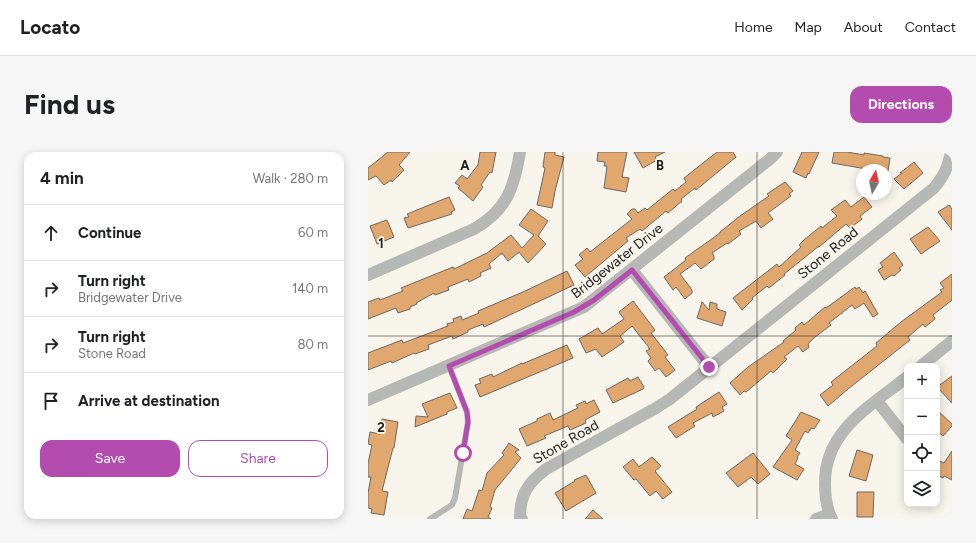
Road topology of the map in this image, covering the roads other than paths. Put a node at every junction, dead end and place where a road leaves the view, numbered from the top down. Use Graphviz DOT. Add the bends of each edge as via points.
graph roads {
  1 [pos="520,152"];
  2 [pos="777,152"];
  3 [pos="950,152"];
  4 [pos="632,270"];
  5 [pos="368,275"];
  6 [pos="952,341"];
  7 [pos="925,363"];
  8 [pos="449,366"];
  9 [pos="709,367"];
  10 [pos="904,379"];
  11 [pos="368,400"];
  12 [pos="877,401"];
  13 [pos="904,435"];
  14 [pos="830,517"];
  15 [pos="521,518"];
  16 [pos="430,519"];
  17 [pos="816,519"];
  1 -- 5 [label="street" via="510,193 486,222"];
  2 -- 4 [label="street, Bridgewater Drive"];
  3 -- 9 [label="street, Stone Road" via="948,165 934,188"];
  4 -- 8 [label="street, Bridgewater Drive" via="594,300 574,312"];
  4 -- 9 [label="street"];
  6 -- 7 [label="street"];
  8 -- 11 [label="street, Bridgewater Drive"];
  8 -- 16 [label="lane" via="467,412 468,422 455,498 452,505"];
  9 -- 15 [label="street, Stone Road" via="656,408 546,469 533,479 524,492 520,505"];
  10 -- 12 [label="street"];
  12 -- 13 [label="street"];
  12 -- 14 [label="street" via="853,419 838,436 829,455 825,495"];
  14 -- 17 [label="street"];
}
